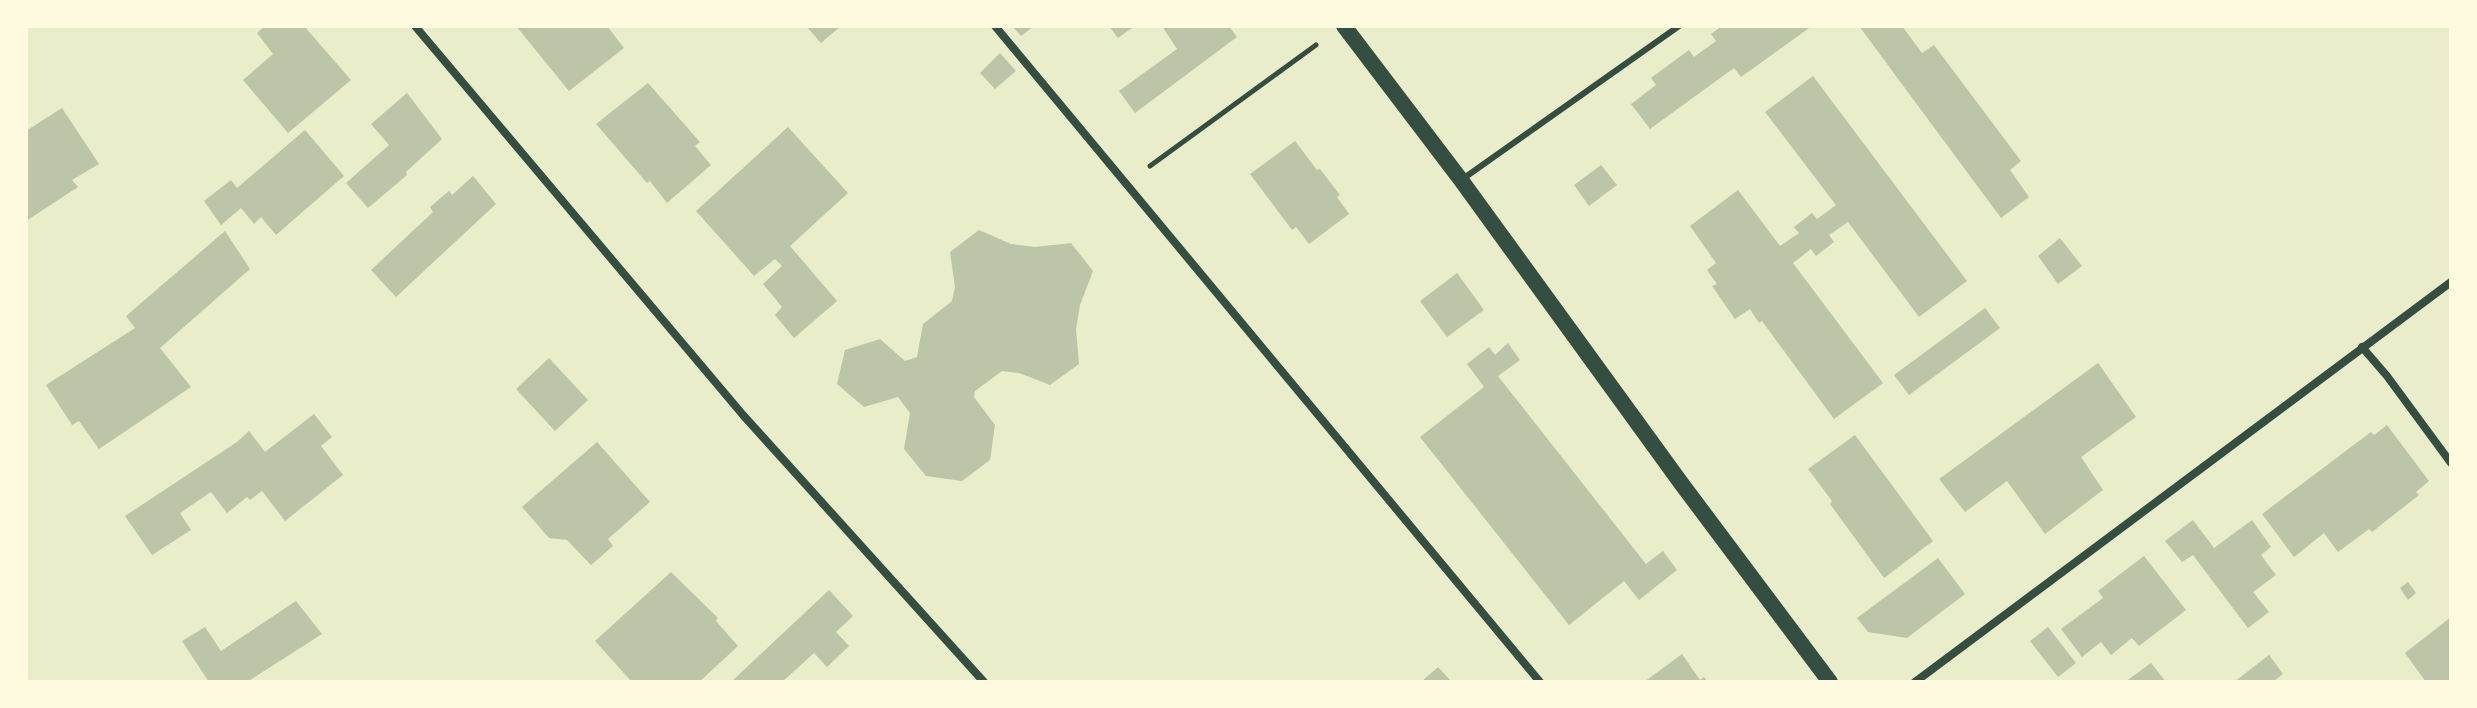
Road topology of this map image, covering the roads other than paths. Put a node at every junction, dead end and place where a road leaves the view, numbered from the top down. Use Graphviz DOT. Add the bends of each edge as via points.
graph roads {
  1 [pos="415,26"];
  2 [pos="995,26"];
  3 [pos="1344,26"];
  4 [pos="1679,26"];
  5 [pos="1461,180"];
  6 [pos="2451,282"];
  7 [pos="2362,347"];
  8 [pos="2451,463"];
  9 [pos="984,682"];
  10 [pos="1540,682"];
  11 [pos="1830,682"];
  12 [pos="1915,682"];
  1 -- 9 [label="street" via="743,415"];
  2 -- 10 [label="street"];
  3 -- 5 [label="main road"];
  4 -- 5 [label="lane"];
  5 -- 11 [label="main road"];
  6 -- 7 [label="street"];
  7 -- 8 [label="street"];
  7 -- 12 [label="street"];
}
